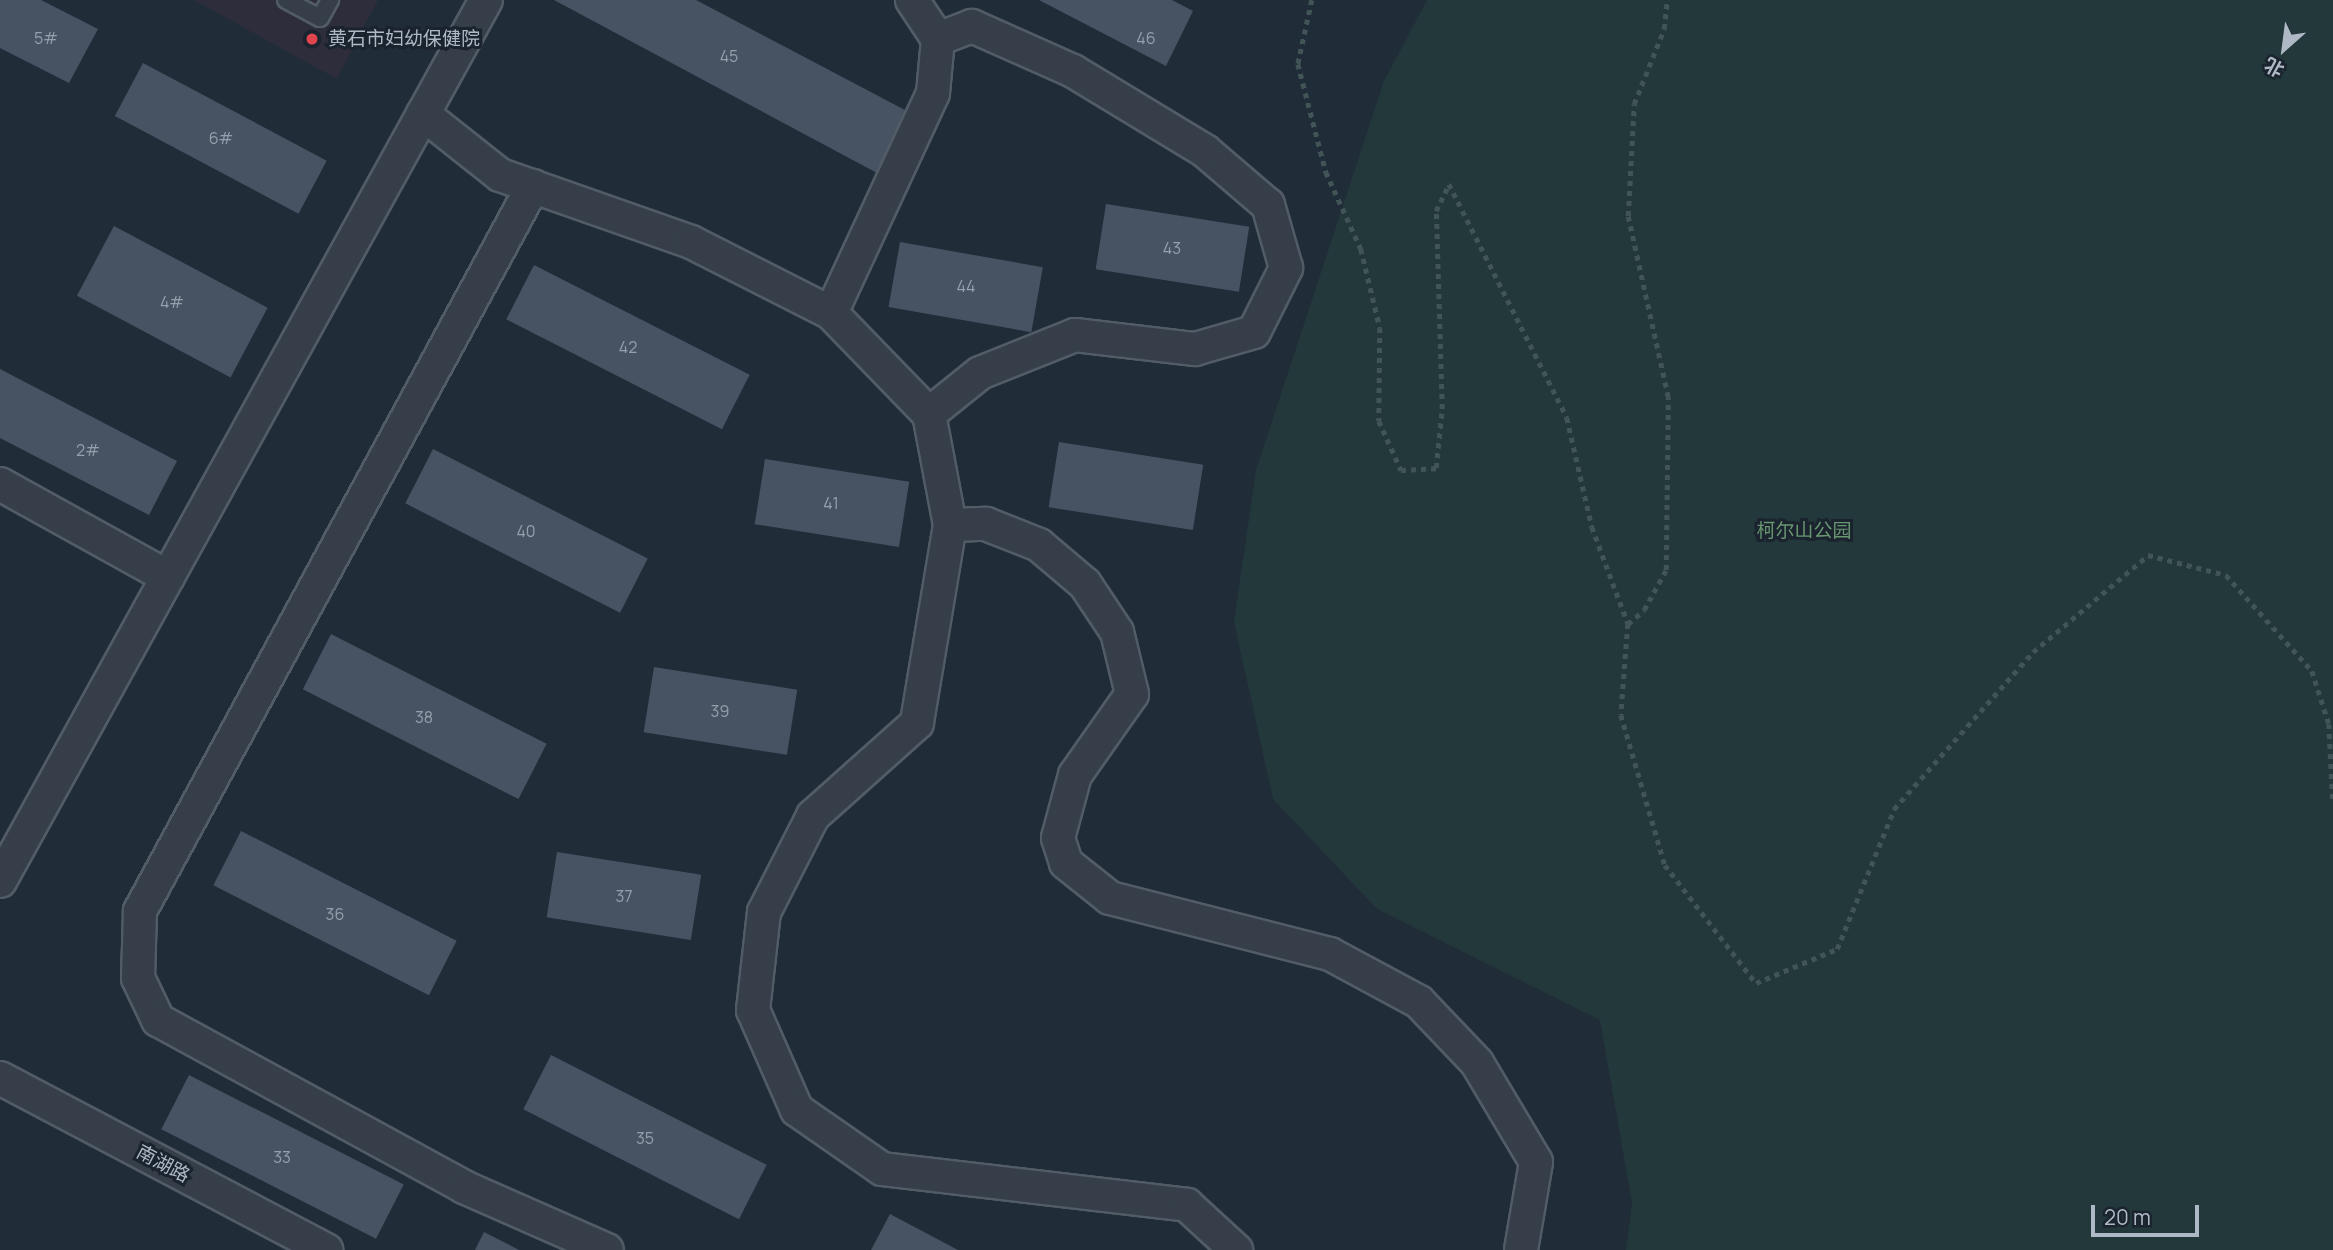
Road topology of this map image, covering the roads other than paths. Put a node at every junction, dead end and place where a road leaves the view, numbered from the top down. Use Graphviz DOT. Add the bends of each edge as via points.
graph roads {
  1 [pos="286,0"];
  2 [pos="330,0"];
  3 [pos="486,0"];
  4 [pos="912,0"];
  5 [pos="938,39"];
  6 [pos="423,114"];
  7 [pos="533,186"];
  8 [pos="831,313"];
  9 [pos="929,414"];
  10 [pos="0,484"];
  11 [pos="950,525"];
  12 [pos="168,577"];
  13 [pos="0,881"];
  14 [pos="0,1078"];
  15 [pos="326,1250"];
  16 [pos="607,1250"];
  17 [pos="1236,1250"];
  18 [pos="1521,1250"];
  1 -- 2 [label="lane" via="320,18"];
  3 -- 6 [label="street"];
  4 -- 5 [label="street"];
  5 -- 8 [label="street" via="933,93"];
  5 -- 9 [label="street" via="972,26 1073,71 1205,151 1268,205 1286,268 1254,332 1195,349 1075,335 980,373"];
  6 -- 7 [label="street" via="500,175"];
  6 -- 12 [label="street"];
  7 -- 8 [label="street" via="691,242"];
  7 -- 16 [label="street" via="140,911 138,978 158,1020 464,1187"];
  8 -- 9 [label="street"];
  9 -- 11 [label="street"];
  10 -- 12 [label="street"];
  11 -- 17 [label="street" via="917,723 813,816 764,912 753,1010 797,1110 882,1169 1187,1205"];
  11 -- 18 [label="street" via="986,524 1039,545 1085,584 1116,632 1132,694 1075,775 1058,838 1066,863 1110,898 1330,954 1419,1002 1484,1072 1536,1162"];
  12 -- 13 [label="street"];
  14 -- 15 [label="street, 南湖路"];
}
